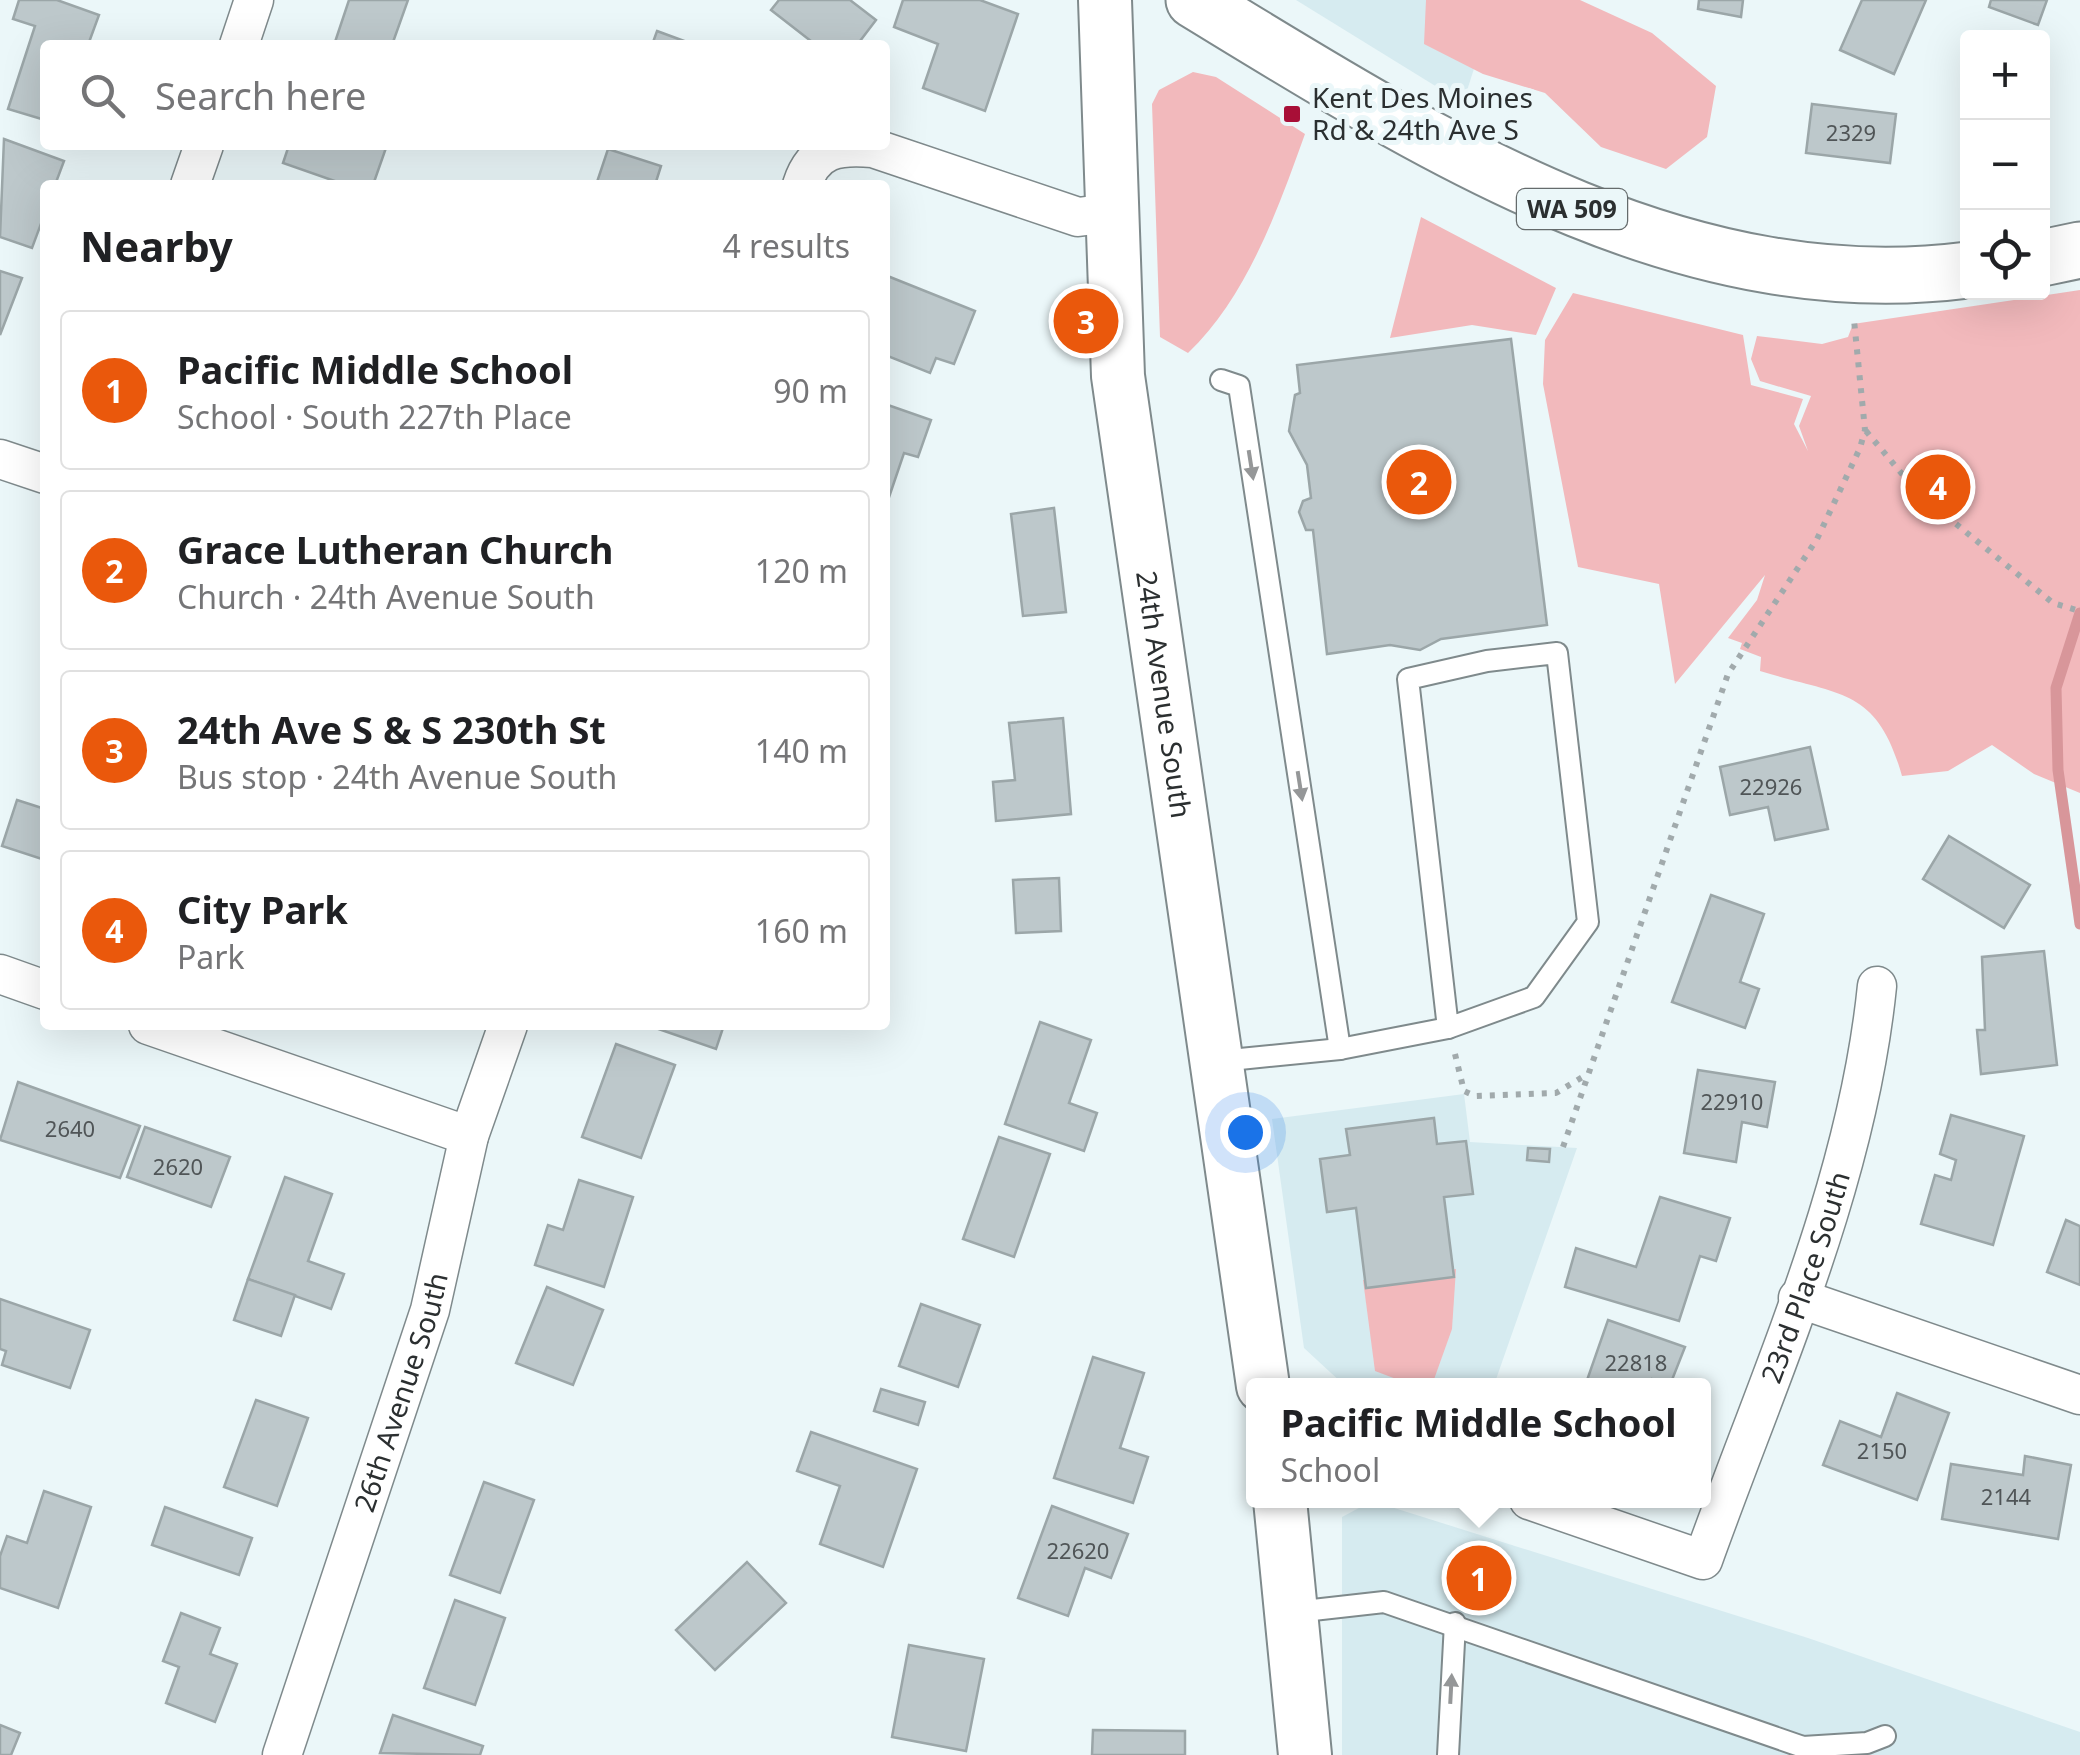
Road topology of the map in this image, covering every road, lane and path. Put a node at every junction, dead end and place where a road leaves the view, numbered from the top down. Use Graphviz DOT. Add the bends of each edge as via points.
graph roads {
  1 [pos="254,0"];
  2 [pos="1105,0"];
  3 [pos="1194,0"];
  4 [pos="241,40"];
  5 [pos="202,150"];
  6 [pos="845,150"];
  7 [pos="879,150"];
  8 [pos="812,169"];
  9 [pos="192,180"];
  10 [pos="1110,213"];
  11 [pos="2080,250"];
  12 [pos="2050,256"];
  13 [pos="1960,271"];
  14 [pos="1838,272"];
  15 [pos="1221,380"];
  16 [pos="1865,430"];
  17 [pos="0,459"];
  18 [pos="40,472"];
  19 [pos="2079,611"];
  20 [pos="0,974"];
  21 [pos="1877,986"];
  22 [pos="40,988"];
  23 [pos="1448,1028"];
  24 [pos="162,1030"];
  25 [pos="506,1030"];
  26 [pos="1340,1048"];
  27 [pos="1218,1061"];
  28 [pos="1589,1072"];
  29 [pos="469,1136"];
  30 [pos="1563,1147"];
  31 [pos="1798,1298"];
  32 [pos="1262,1378"];
  33 [pos="2080,1396"];
  34 [pos="1281,1508"];
  35 [pos="1552,1508"];
  36 [pos="1295,1612"];
  37 [pos="1454,1624"];
  38 [pos="1885,1736"];
  39 [pos="282,1755"];
  40 [pos="1305,1755"];
  41 [pos="1448,1755"];
  1 -- 4 [label="street"];
  2 -- 10 [label="street, 24th Avenue South"];
  3 -- 14 [label="main road, WA 509" via="1416,132 1575,210 1703,251"];
  5 -- 9 [label="street"];
  6 -- 8 [label="street"];
  7 -- 10 [label="street" via="1078,217"];
  10 -- 27 [label="street, 24th Avenue South" via="1118,376"];
  11 -- 12 [label="main road"];
  13 -- 14 [label="main road, WA 509"];
  14 -- 16 [label="path" via="1858,330"];
  15 -- 26 [label="lane, one-way" via="1239,386"];
  16 -- 19 [label="path" via="1930,503 2053,603"];
  16 -- 28 [label="path" via="1817,539 1728,674"];
  17 -- 18 [label="street"];
  20 -- 22 [label="street"];
  21 -- 31 [label="street, 23rd Place South" via="1870,1053 1842,1173"];
  23 -- 23 [label="lane" via="1408,679 1557,653 1588,922 1534,997"];
  23 -- 26 [label="lane"];
  23 -- 28 [label="path" via="1464,1091 1475,1096 1556,1094"];
  24 -- 29 [label="street"];
  25 -- 29 [label="street, 26th Avenue South"];
  26 -- 27 [label="lane"];
  27 -- 32 [label="street, 24th Avenue South"];
  28 -- 30 [label="path"];
  29 -- 39 [label="street, 26th Avenue South" via="430,1310"];
  31 -- 33 [label="street"];
  31 -- 35 [label="street, 23rd Place South" via="1703,1560"];
  34 -- 36 [label="street"];
  36 -- 37 [label="lane" via="1384,1602"];
  36 -- 40 [label="street"];
  37 -- 38 [label="lane" via="1804,1747"];
  41 -- 37 [label="lane, one-way"];
}
